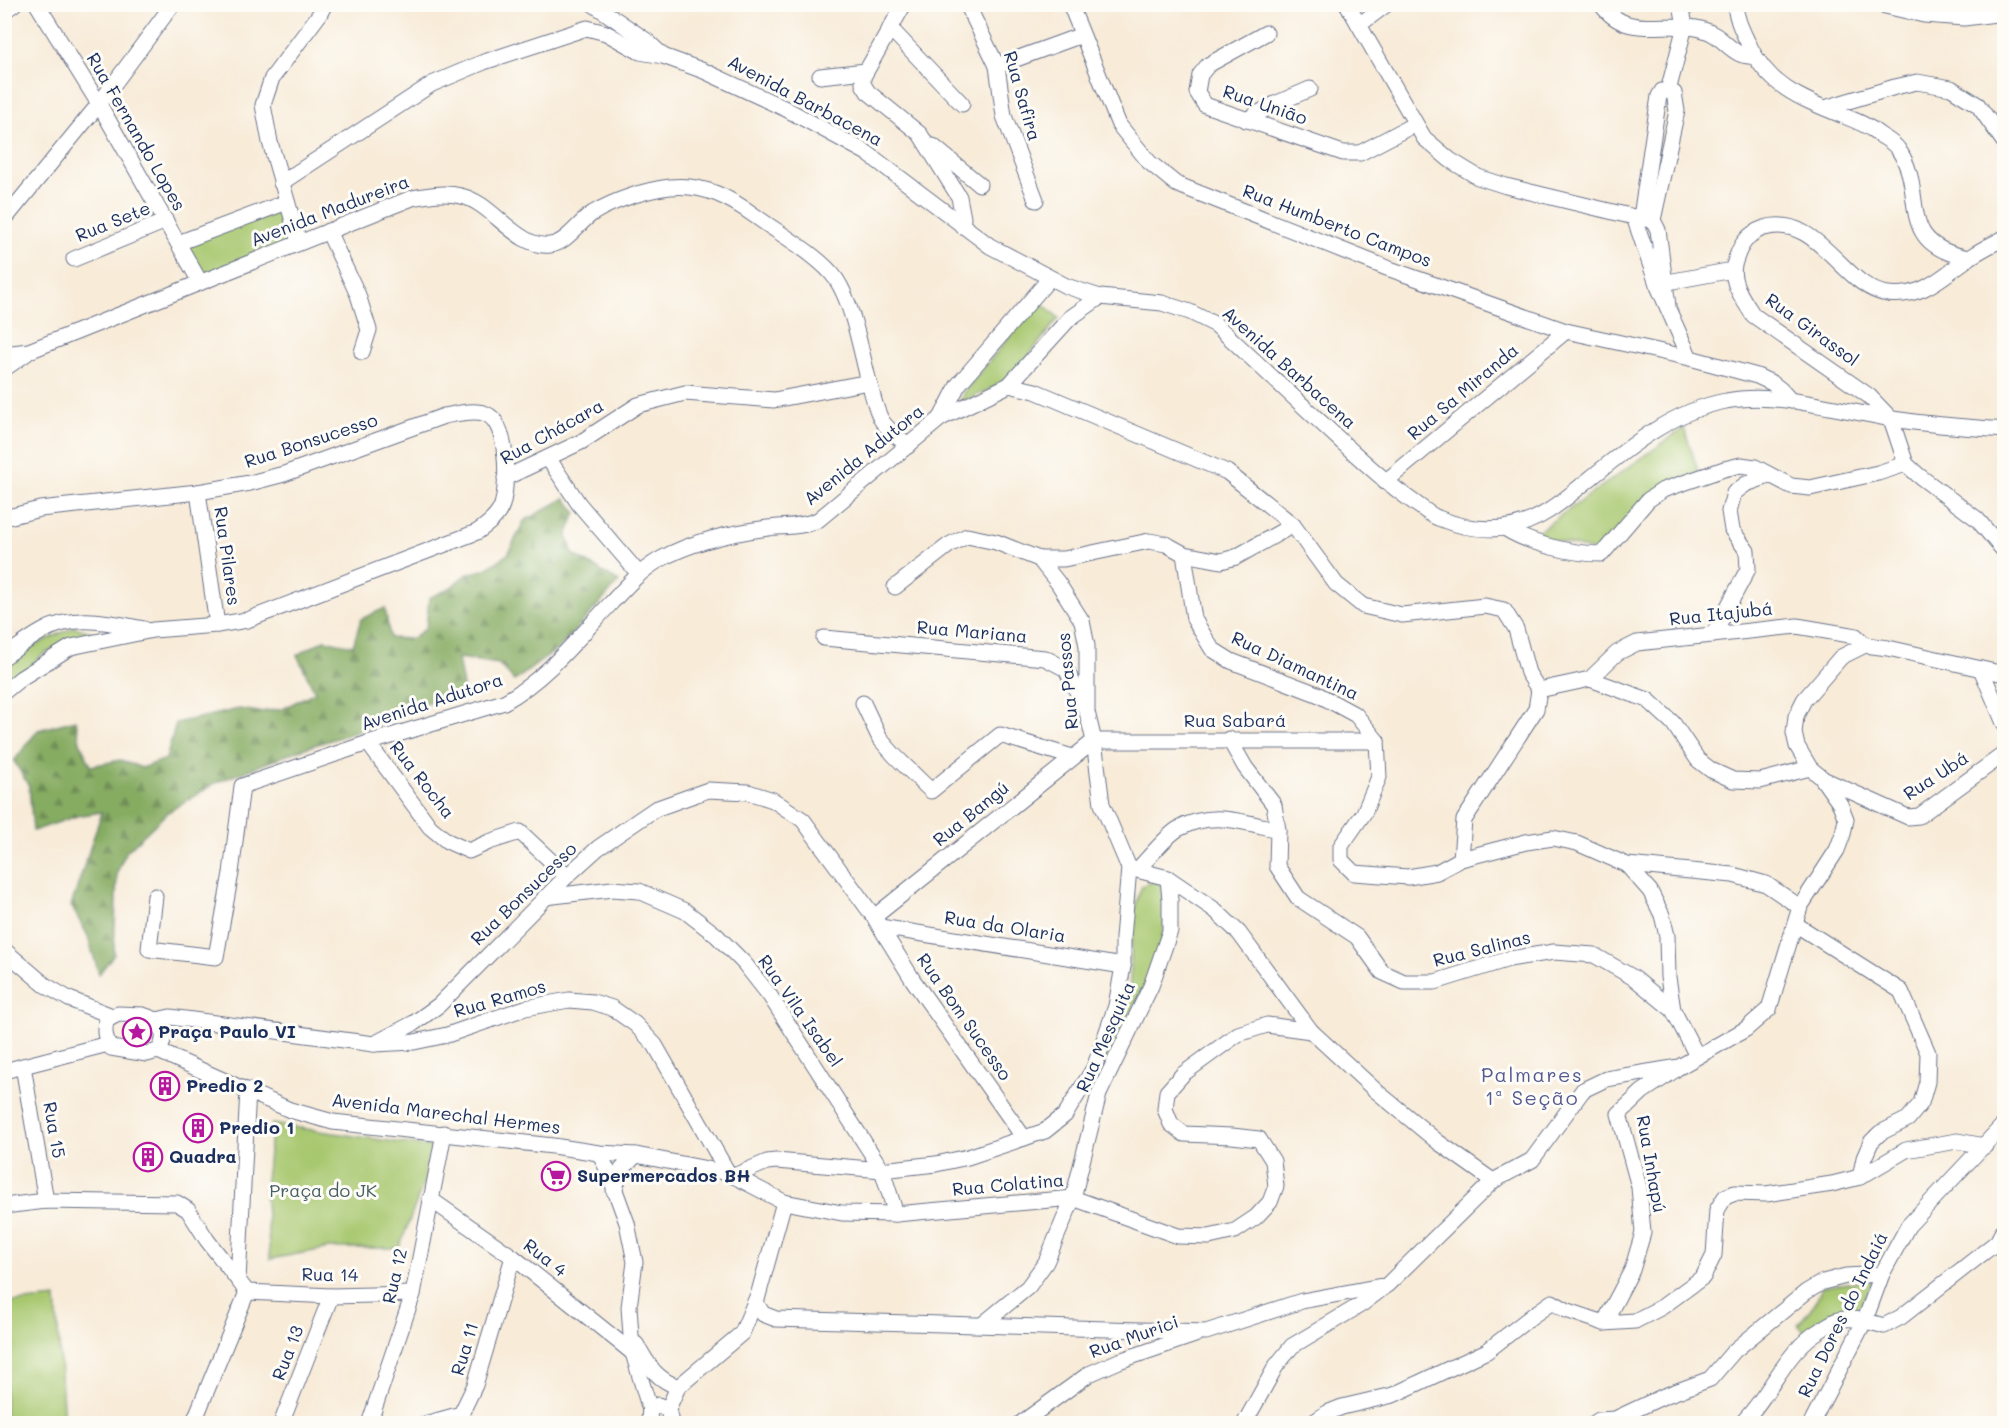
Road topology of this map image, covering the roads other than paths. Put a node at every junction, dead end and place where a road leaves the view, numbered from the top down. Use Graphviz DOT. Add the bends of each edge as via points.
graph roads {
  1 [pos="14,4"];
  2 [pos="37,4"];
  3 [pos="173,4"];
  4 [pos="325,4"];
  5 [pos="593,4"];
  6 [pos="904,4"];
  7 [pos="967,4"];
  8 [pos="1070,4"];
  9 [pos="1347,4"];
  10 [pos="1387,4"];
  11 [pos="1600,4"];
  12 [pos="1680,4"];
  13 [pos="1735,4"];
  14 [pos="1877,4"];
  15 [pos="1923,10"];
  16 [pos="4,11"];
  17 [pos="2004,13"];
  18 [pos="1359,25"];
  19 [pos="1685,26"];
  20 [pos="890,28"];
  21 [pos="1266,33"];
  22 [pos="1082,35"];
  23 [pos="663,56"];
  24 [pos="1754,57"];
  25 [pos="997,66"];
  26 [pos="866,71"];
  27 [pos="820,75"];
  28 [pos="1310,89"];
  29 [pos="99,104"];
  30 [pos="962,104"];
  31 [pos="1825,108"];
  32 [pos="1246,120"];
  33 [pos="1415,124"];
  34 [pos="920,134"];
  35 [pos="2004,142"];
  36 [pos="281,183"];
  37 [pos="979,184"];
  38 [pos="1036,200"];
  39 [pos="287,202"];
  40 [pos="1643,218"];
  41 [pos="4,220"];
  42 [pos="166,221"];
  43 [pos="962,226"];
  44 [pos="327,231"];
  45 [pos="2004,238"];
  46 [pos="299,242"];
  47 [pos="178,243"];
  48 [pos="1968,258"];
  49 [pos="74,259"];
  50 [pos="1733,270"];
  51 [pos="1050,278"];
  52 [pos="200,282"];
  53 [pos="1661,283"];
  54 [pos="1100,297"];
  55 [pos="1566,331"];
  56 [pos="29,351"];
  57 [pos="362,352"];
  58 [pos="4,354"];
  59 [pos="1690,358"];
  60 [pos="4,369"];
  61 [pos="869,382"];
  62 [pos="1009,385"];
  63 [pos="1791,402"];
  64 [pos="941,418"];
  65 [pos="1891,419"];
  66 [pos="2004,430"];
  67 [pos="908,446"];
  68 [pos="548,458"];
  69 [pos="1906,464"];
  70 [pos="1769,476"];
  71 [pos="505,478"];
  72 [pos="1385,482"];
  73 [pos="198,492"];
  74 [pos="4,518"];
  75 [pos="1293,525"];
  76 [pos="1506,529"];
  77 [pos="2004,551"];
  78 [pos="1184,554"];
  79 [pos="1039,559"];
  80 [pos="639,573"];
  81 [pos="894,587"];
  82 [pos="217,625"];
  83 [pos="153,630"];
  84 [pos="1713,635"];
  85 [pos="824,638"];
  86 [pos="1865,645"];
  87 [pos="4,657"];
  88 [pos="1981,669"];
  89 [pos="2004,674"];
  90 [pos="1590,679"];
  91 [pos="1539,690"];
  92 [pos="4,692"];
  93 [pos="863,703"];
  94 [pos="1087,712"];
  95 [pos="2004,723"];
  96 [pos="1229,740"];
  97 [pos="1094,741"];
  98 [pos="1377,741"];
  99 [pos="368,743"];
  100 [pos="2004,754"];
  101 [pos="1072,757"];
  102 [pos="1815,773"];
  103 [pos="1278,830"];
  104 [pos="1461,859"];
  105 [pos="1627,865"];
  106 [pos="1133,869"];
  107 [pos="567,876"];
  108 [pos="1168,878"];
  109 [pos="155,896"];
  110 [pos="545,897"];
  111 [pos="1800,907"];
  112 [pos="877,922"];
  113 [pos="1795,924"];
  114 [pos="4,950"];
  115 [pos="1124,966"];
  116 [pos="1672,1010"];
  117 [pos="112,1016"];
  118 [pos="157,1020"];
  119 [pos="1311,1031"];
  120 [pos="108,1044"];
  121 [pos="374,1044"];
  122 [pos="158,1051"];
  123 [pos="1697,1056"];
  124 [pos="23,1066"];
  125 [pos="1679,1067"];
  126 [pos="4,1071"];
  127 [pos="248,1090"];
  128 [pos="2004,1125"];
  129 [pos="444,1133"];
  130 [pos="1024,1138"];
  131 [pos="1985,1146"];
  132 [pos="599,1154"];
  133 [pos="636,1155"];
  134 [pos="882,1170"];
  135 [pos="731,1174"];
  136 [pos="1860,1177"];
  137 [pos="1493,1181"];
  138 [pos="614,1191"];
  139 [pos="1073,1198"];
  140 [pos="430,1199"];
  141 [pos="46,1200"];
  142 [pos="784,1202"];
  143 [pos="4,1206"];
  144 [pos="896,1214"];
  145 [pos="2004,1229"];
  146 [pos="513,1257"];
  147 [pos="1882,1274"];
  148 [pos="1387,1285"];
  149 [pos="242,1286"];
  150 [pos="413,1294"];
  151 [pos="331,1296"];
  152 [pos="757,1297"];
  153 [pos="776,1319"];
  154 [pos="1865,1320"];
  155 [pos="1604,1323"];
  156 [pos="983,1324"];
  157 [pos="1206,1332"];
  158 [pos="741,1333"];
  159 [pos="631,1336"];
  160 [pos="633,1353"];
  161 [pos="678,1387"];
  162 [pos="669,1417"];
  163 [pos="652,1420"];
  164 [pos="193,1424"];
  165 [pos="281,1424"];
  166 [pos="369,1424"];
  167 [pos="425,1424"];
  168 [pos="1020,1424"];
  169 [pos="1244,1424"];
  170 [pos="1311,1424"];
  171 [pos="1593,1424"];
  172 [pos="1741,1424"];
  173 [pos="1811,1424"];
  1 -- 16 [label="street"];
  2 -- 29 [label="street, Rua Fernando Lopes"];
  3 -- 29 [label="street"];
  4 -- 36 [label="street" via="272,78 263,105"];
  5 -- 23 [label="street"];
  6 -- 20 [label="street"];
  7 -- 25 [label="street, Rua Safira"];
  8 -- 22 [label="street, Rua Humberto Campos"];
  9 -- 18 [label="street"];
  10 -- 18 [label="street"];
  11 -- 19 [label="street" via="1623,23 1643,28"];
  12 -- 19 [label="street"];
  13 -- 24 [label="street" via="1736,17"];
  14 -- 15 [label="street"];
  15 -- 17 [label="street" via="1964,18"];
  18 -- 33 [label="street"];
  19 -- 24 [label="street" via="1715,34 1741,54"];
  19 -- 40 [label="street" via="1668,91 1659,96"];
  20 -- 26 [label="street"];
  20 -- 30 [label="street"];
  21 -- 32 [label="street, Rua União" via="1208,65 1200,75 1197,92 1206,105"];
  22 -- 25 [label="street"];
  22 -- 55 [label="street, Rua Humberto Campos" via="1119,125 1149,162 1176,184 1387,268"];
  23 -- 36 [label="street" via="640,52 606,33 587,28 546,41 432,84"];
  23 -- 43 [label="street, Avenida Barbacena" via="786,109 867,153"];
  24 -- 31 [label="street" via="1788,91"];
  25 -- 38 [label="street, Rua Safira" via="1004,116"];
  26 -- 27 [label="street"];
  26 -- 34 [label="street" via="862,77 868,92"];
  28 -- 32 [label="street"];
  29 -- 41 [label="street"];
  29 -- 42 [label="street, Rua Fernando Lopes"];
  31 -- 35 [label="street" via="1917,82 1951,88 1978,105"];
  31 -- 48 [label="street" via="1869,126 1898,148 1910,176 1917,222 1928,240 1948,255"];
  32 -- 33 [label="street, Rua União" via="1343,153 1360,153"];
  33 -- 40 [label="street" via="1424,138 1450,160 1478,177"];
  34 -- 37 [label="street"];
  34 -- 43 [label="street" via="959,197"];
  36 -- 39 [label="street"];
  39 -- 46 [label="street"];
  39 -- 47 [label="street"];
  40 -- 53 [label="street"];
  42 -- 47 [label="street, Rua Fernando Lopes"];
  42 -- 49 [label="street, Rua Sete"];
  43 -- 51 [label="street, Avenida Barbacena"];
  44 -- 46 [label="street, Avenida Madureira"];
  44 -- 57 [label="street" via="358,295 369,330"];
  44 -- 61 [label="street, Avenida Madureira" via="412,198 439,193 463,196 524,238 539,245 553,245 592,213 614,203 672,187 700,188 731,199 819,261 836,279 847,301"];
  45 -- 48 [label="street"];
  46 -- 52 [label="street, Avenida Madureira"];
  47 -- 52 [label="street, Rua Fernando Lopes"];
  48 -- 50 [label="street" via="1924,288 1887,294 1871,290 1809,236 1779,225 1751,234 1743,242"];
  50 -- 53 [label="street"];
  50 -- 65 [label="street, Rua Girassol" via="1739,295 1753,315 1869,396"];
  51 -- 54 [label="street, Avenida Barbacena"];
  51 -- 64 [label="street" via="958,385"];
  52 -- 56 [label="street, Avenida Madureira"];
  53 -- 59 [label="street"];
  54 -- 62 [label="street" via="1070,318"];
  54 -- 72 [label="street, Avenida Barbacena" via="1162,303 1216,325"];
  55 -- 59 [label="street, Rua Humberto Campos"];
  55 -- 72 [label="street, Rua Sa Miranda"];
  56 -- 58 [label="street, Avenida Madureira"];
  56 -- 60 [label="street"];
  59 -- 63 [label="street, Rua Humberto Campos" via="1772,382"];
  61 -- 67 [label="street, Avenida Madureira" via="882,421"];
  61 -- 68 [label="street, Rua Chácara" via="774,400 685,393 638,405"];
  62 -- 64 [label="street, Avenida Adutora"];
  62 -- 75 [label="street" via="1035,391 1227,471"];
  63 -- 65 [label="street, Avenida Barbacena"];
  63 -- 76 [label="street, Avenida Barbacena" via="1744,398 1724,401 1672,420 1555,508 1531,522"];
  64 -- 67 [label="street, Avenida Adutora"];
  65 -- 66 [label="street, Avenida Barbacena"];
  65 -- 69 [label="street"];
  67 -- 80 [label="street, Avenida Adutora" via="818,520 702,541"];
  68 -- 71 [label="street, Rua Chácara"];
  68 -- 80 [label="street" via="579,504"];
  69 -- 70 [label="street" via="1810,488 1791,486"];
  69 -- 77 [label="street" via="1977,519"];
  70 -- 76 [label="street" via="1755,467 1742,465 1663,490 1648,500 1602,554 1520,538"];
  70 -- 84 [label="street" via="1734,493 1729,511 1732,530 1747,551 1748,569"];
  71 -- 73 [label="street, Rua Bonsucesso" via="500,429 488,415 466,413 444,416 284,474"];
  71 -- 82 [label="street, Rua Chácara" via="501,506 491,522 477,532 247,620"];
  72 -- 76 [label="street, Avenida Barbacena" via="1436,518"];
  73 -- 74 [label="street, Rua Bonsucesso" via="39,509"];
  73 -- 82 [label="street, Rua Pilares"];
  75 -- 78 [label="street" via="1236,557 1221,561"];
  75 -- 91 [label="street" via="1336,584 1364,606 1402,615 1485,606 1504,610 1516,629 1528,673"];
  78 -- 79 [label="street" via="1166,544 1149,541 1064,559"];
  78 -- 98 [label="street, Rua Diamantina" via="1194,619 1212,649 1356,715"];
  79 -- 81 [label="street" via="968,536 949,545"];
  79 -- 94 [label="street, Rua Passos" via="1082,621 1087,646"];
  80 -- 99 [label="street, Avenida Adutora" via="556,661 516,696"];
  82 -- 83 [label="street, Rua Chácara"];
  83 -- 87 [label="street" via="95,620 66,622 45,630"];
  83 -- 92 [label="street" via="71,647"];
  84 -- 86 [label="street, Rua Itajubá" via="1797,626 1856,636"];
  84 -- 90 [label="street, Rua Itajubá" via="1637,643 1617,653"];
  85 -- 94 [label="street, Rua Mariana" via="1045,658 1066,669"];
  86 -- 88 [label="street, Rua Itajubá"];
  86 -- 102 [label="street" via="1841,657 1804,700 1796,716 1797,746"];
  88 -- 89 [label="street, Rua Itajubá"];
  88 -- 95 [label="street"];
  90 -- 91 [label="street"];
  90 -- 102 [label="street" via="1648,700 1673,723 1698,760 1733,780 1760,781"];
  91 -- 104 [label="street" via="1536,709 1464,820"];
  93 -- 101 [label="street" via="880,739 931,791 1000,735"];
  94 -- 97 [label="street, Rua Passos"];
  96 -- 97 [label="street, Rua Sabará"];
  96 -- 98 [label="street, Rua Sabará"];
  96 -- 103 [label="street, Rua Salinas" via="1274,805"];
  97 -- 101 [label="street, Rua Bangú"];
  97 -- 106 [label="street" via="1102,804"];
  98 -- 104 [label="street" via="1380,777 1364,813 1341,846 1341,860 1354,873 1408,877 1437,872"];
  99 -- 107 [label="street, Rua Rocha" via="430,827 447,841 469,851 520,832"];
  99 -- 109 [label="street, Avenida Adutora" via="242,786 216,957 149,949"];
  100 -- 102 [label="street, Rua Ubá" via="1919,816 1908,817"];
  101 -- 112 [label="street, Rua Bangú"];
  102 -- 111 [label="street" via="1840,804 1846,819 1837,850"];
  103 -- 106 [label="street" via="1227,818 1201,820 1176,830"];
  103 -- 116 [label="street, Rua Salinas" via="1277,866 1298,898 1357,937 1382,972 1404,982 1435,982 1509,959 1554,952 1594,955 1634,978"];
  104 -- 105 [label="street" via="1553,838 1577,843"];
  105 -- 111 [label="street" via="1733,875 1766,884"];
  105 -- 116 [label="street" via="1650,891 1662,915"];
  106 -- 108 [label="street"];
  106 -- 115 [label="street" via="1123,938"];
  107 -- 110 [label="street, Rua Bonsucesso"];
  107 -- 112 [label="street, Rua Bonsucesso" via="655,809 708,790 748,792 773,800 804,820"];
  108 -- 119 [label="street" via="1215,910 1239,933"];
  108 -- 139 [label="street, Rua Mesquita" via="1170,931 1150,986 1099,1094"];
  110 -- 121 [label="street, Rua Bonsucesso" via="440,1005"];
  110 -- 134 [label="street, Rua Vila Isabel" via="612,889 639,891 685,910 716,935 770,996"];
  111 -- 113 [label="street"];
  112 -- 115 [label="street, Rua da Olaria"];
  112 -- 130 [label="street, Rua Bom Sucesso"];
  113 -- 123 [label="street" via="1769,1009 1746,1029"];
  113 -- 136 [label="street" via="1901,991 1928,1053 1927,1082 1921,1103 1908,1119 1880,1132 1871,1142"];
  114 -- 117 [label="street" via="45,985"];
  115 -- 130 [label="street" via="1116,1006 1094,1068 1065,1115 1045,1131"];
  116 -- 123 [label="street, Rua Salinas"];
  117 -- 118 [label="street" via="127,1014"];
  117 -- 120 [label="street" via="105,1025"];
  118 -- 121 [label="street" via="170,1017"];
  118 -- 122 [label="street" via="163,1035"];
  119 -- 137 [label="street" via="1438,1142"];
  119 -- 139 [label="street, Rua Colatina" via="1267,1025 1238,1034 1183,1074 1167,1092 1164,1109 1171,1124 1184,1134 1259,1139 1273,1161 1276,1186 1270,1202 1256,1217 1235,1231 1209,1237 1178,1236"];
  120 -- 122 [label="street" via="134,1053"];
  120 -- 124 [label="street"];
  121 -- 135 [label="street, Rua Ramos" via="447,1035 525,1008 569,1000 612,1008 655,1045"];
  122 -- 127 [label="street, Avenida Marechal Hermes"];
  123 -- 125 [label="street"];
  124 -- 126 [label="street"];
  124 -- 141 [label="street, Rua 15"];
  125 -- 137 [label="street" via="1606,1080 1583,1090 1533,1160"];
  125 -- 155 [label="street, Rua Inhapú" via="1642,1092 1619,1114 1639,1187 1643,1233 1632,1270"];
  127 -- 129 [label="street, Avenida Marechal Hermes" via="290,1110 333,1122"];
  127 -- 149 [label="street"];
  128 -- 131 [label="street, Rua Dores do Indaiá"];
  129 -- 132 [label="street, Avenida Marechal Hermes"];
  129 -- 140 [label="street, Rua 12"];
  130 -- 134 [label="street" via="936,1164"];
  131 -- 136 [label="street" via="1957,1142 1906,1150"];
  131 -- 147 [label="street, Rua Dores do Indaiá" via="1908,1226"];
  132 -- 133 [label="street, Avenida Marechal Hermes"];
  132 -- 138 [label="street"];
  133 -- 135 [label="street, Avenida Marechal Hermes"];
  133 -- 138 [label="street" via="622,1169"];
  134 -- 135 [label="street" via="776,1161"];
  134 -- 144 [label="street, Rua Vila Isabel"];
  135 -- 142 [label="street, Rua Colatina"];
  136 -- 155 [label="street" via="1766,1194 1735,1193 1725,1197 1717,1210 1714,1256 1703,1277 1635,1321"];
  137 -- 148 [label="street"];
  138 -- 159 [label="street" via="627,1223 635,1262 629,1306"];
  139 -- 144 [label="street, Rua Colatina"];
  139 -- 156 [label="street, Rua Mesquita" via="1046,1262 1028,1287"];
  140 -- 146 [label="street, Rua 4"];
  140 -- 150 [label="street, Rua 12"];
  141 -- 143 [label="street"];
  141 -- 149 [label="street" via="177,1203 188,1210"];
  142 -- 144 [label="street, Rua Colatina" via="842,1213"];
  142 -- 152 [label="street"];
  145 -- 154 [label="street" via="1997,1242 1901,1317 1884,1326"];
  146 -- 160 [label="street, Rua 4"];
  146 -- 167 [label="street, Rua 11" via="475,1386 461,1414"];
  147 -- 154 [label="street, Rua Dores do Indaiá"];
  147 -- 171 [label="street" via="1823,1282 1734,1351 1710,1379 1615,1419"];
  148 -- 157 [label="street, Rua Murici" via="1302,1301"];
  148 -- 169 [label="street" via="1292,1346 1276,1366"];
  149 -- 151 [label="street, Rua 14"];
  149 -- 164 [label="street"];
  150 -- 151 [label="street, Rua 14"];
  150 -- 166 [label="street, Rua 12"];
  151 -- 165 [label="street, Rua 13"];
  152 -- 153 [label="street" via="760,1311"];
  152 -- 158 [label="street"];
  153 -- 156 [label="street"];
  153 -- 158 [label="street"];
  154 -- 172 [label="street" via="1838,1320 1807,1337 1785,1361 1759,1405"];
  154 -- 173 [label="street, Rua Dores do Indaiá"];
  155 -- 170 [label="street" via="1552,1302 1487,1351 1393,1395 1342,1407"];
  156 -- 157 [label="street"];
  157 -- 168 [label="street, Rua Murici" via="1119,1360 1089,1374"];
  158 -- 161 [label="street"];
  159 -- 160 [label="street"];
  159 -- 161 [label="street" via="656,1374"];
  160 -- 163 [label="street"];
  161 -- 162 [label="street"];
  162 -- 163 [label="street" via="663,1405 658,1405"];
}
